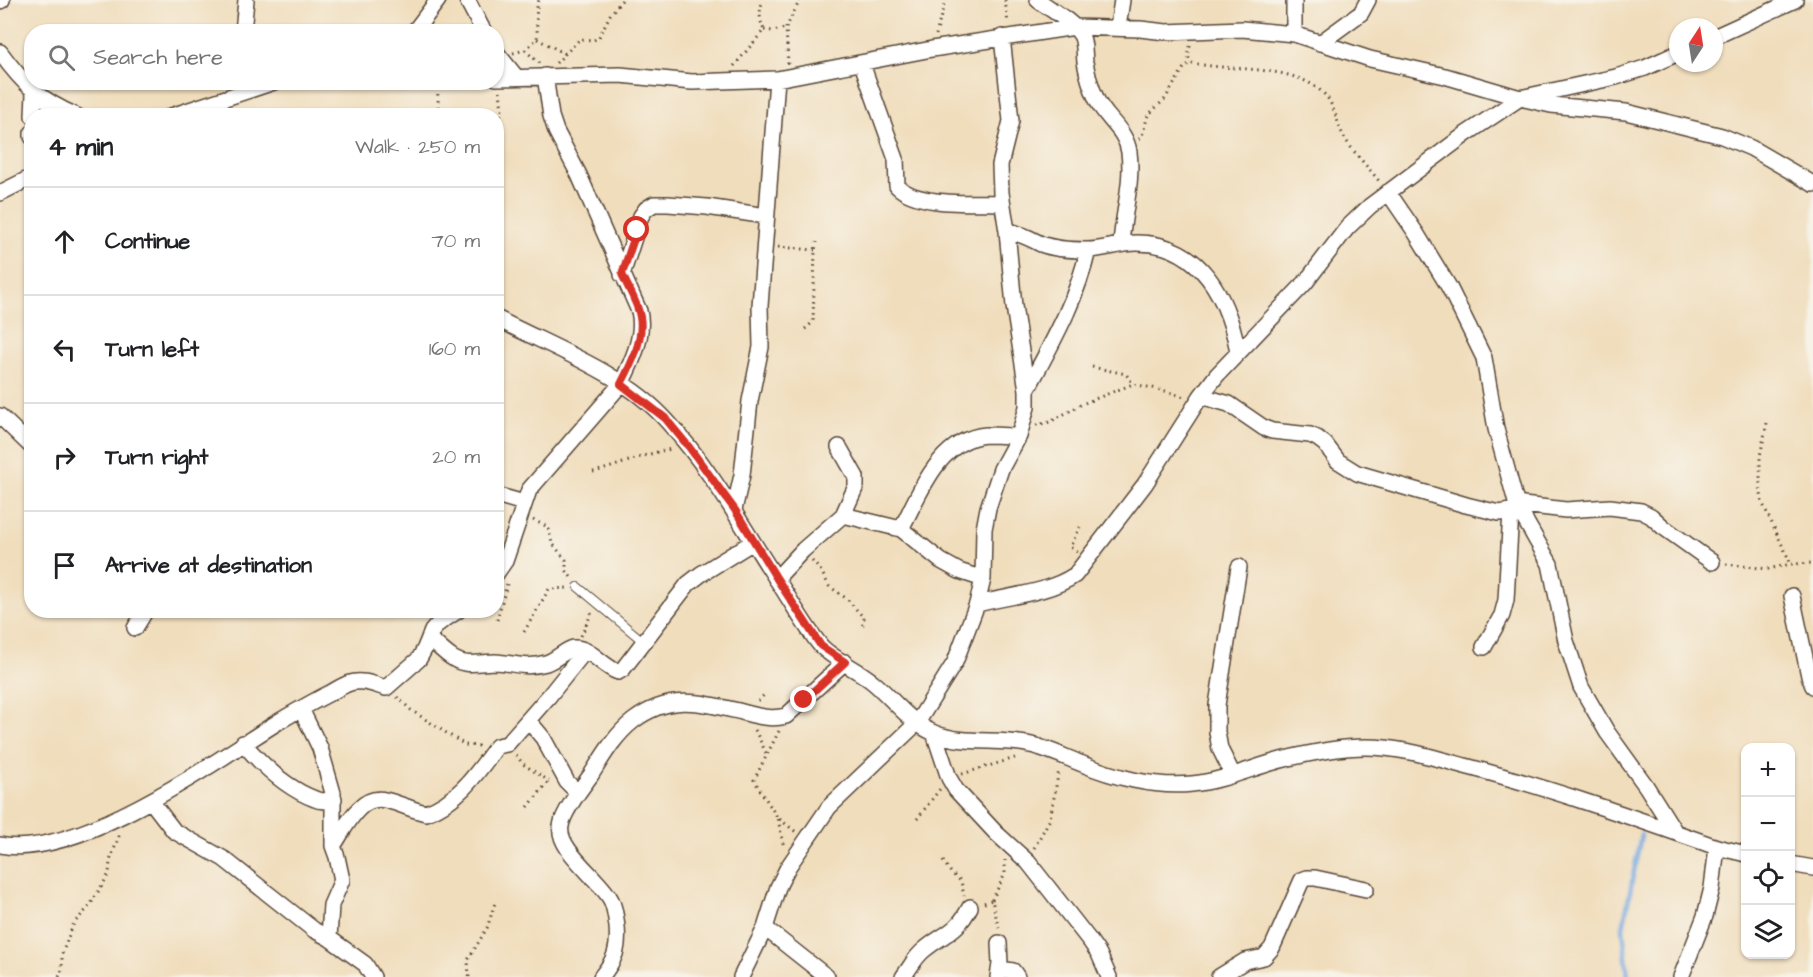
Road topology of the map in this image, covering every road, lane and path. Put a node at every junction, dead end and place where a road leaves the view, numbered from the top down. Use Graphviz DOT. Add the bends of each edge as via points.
graph roads {
  1 [pos="246,0"];
  2 [pos="438,0"];
  3 [pos="467,0"];
  4 [pos="539,0"];
  5 [pos="622,0"];
  6 [pos="763,0"];
  7 [pos="800,0"];
  8 [pos="945,0"];
  9 [pos="1005,0"];
  10 [pos="1038,0"];
  11 [pos="1122,0"];
  12 [pos="1294,0"];
  13 [pos="1368,0"];
  14 [pos="1795,0"];
  15 [pos="244,24"];
  16 [pos="420,24"];
  17 [pos="480,24"];
  18 [pos="1075,27"];
  19 [pos="1118,27"];
  20 [pos="786,28"];
  21 [pos="764,30"];
  22 [pos="1192,32"];
  23 [pos="1723,33"];
  24 [pos="1294,34"];
  25 [pos="1002,37"];
  26 [pos="537,39"];
  27 [pos="1320,43"];
  28 [pos="932,48"];
  29 [pos="0,52"];
  30 [pos="504,54"];
  31 [pos="566,54"];
  32 [pos="1669,57"];
  33 [pos="504,62"];
  34 [pos="1192,63"];
  35 [pos="862,64"];
  36 [pos="545,76"];
  37 [pos="504,78"];
  38 [pos="517,78"];
  39 [pos="777,79"];
  40 [pos="722,81"];
  41 [pos="24,83"];
  42 [pos="31,90"];
  43 [pos="235,90"];
  44 [pos="437,90"];
  45 [pos="499,90"];
  46 [pos="34,93"];
  47 [pos="1520,98"];
  48 [pos="33,108"];
  49 [pos="60,108"];
  50 [pos="191,108"];
  51 [pos="438,108"];
  52 [pos="502,108"];
  53 [pos="1129,152"];
  54 [pos="24,181"];
  55 [pos="1813,184"];
  56 [pos="1388,192"];
  57 [pos="0,193"];
  58 [pos="1002,203"];
  59 [pos="766,216"];
  60 [pos="1007,231"];
  61 [pos="817,242"];
  62 [pos="1121,244"];
  63 [pos="765,246"];
  64 [pos="815,250"];
  65 [pos="1088,250"];
  66 [pos="622,274"];
  67 [pos="504,322"];
  68 [pos="805,328"];
  69 [pos="1238,351"];
  70 [pos="1092,367"];
  71 [pos="621,384"];
  72 [pos="1133,384"];
  73 [pos="1027,390"];
  74 [pos="1201,396"];
  75 [pos="0,416"];
  76 [pos="1767,423"];
  77 [pos="1020,430"];
  78 [pos="24,439"];
  79 [pos="689,447"];
  80 [pos="839,447"];
  81 [pos="593,472"];
  82 [pos="504,499"];
  83 [pos="1514,508"];
  84 [pos="522,509"];
  85 [pos="735,510"];
  86 [pos="843,515"];
  87 [pos="1080,527"];
  88 [pos="901,529"];
  89 [pos="753,542"];
  90 [pos="803,550"];
  91 [pos="1089,558"];
  92 [pos="504,560"];
  93 [pos="1712,562"];
  94 [pos="1813,563"];
  95 [pos="1791,564"];
  96 [pos="1239,567"];
  97 [pos="504,573"];
  98 [pos="777,579"];
  99 [pos="983,579"];
  100 [pos="578,587"];
  101 [pos="504,595"];
  102 [pos="1792,596"];
  103 [pos="596,602"];
  104 [pos="977,604"];
  105 [pos="141,618"];
  106 [pos="447,618"];
  107 [pos="135,628"];
  108 [pos="862,628"];
  109 [pos="524,632"];
  110 [pos="429,638"];
  111 [pos="645,642"];
  112 [pos="1484,647"];
  113 [pos="580,649"];
  114 [pos="845,662"];
  115 [pos="1813,686"];
  116 [pos="386,688"];
  117 [pos="301,709"];
  118 [pos="786,716"];
  119 [pos="528,720"];
  120 [pos="917,723"];
  121 [pos="934,733"];
  122 [pos="243,743"];
  123 [pos="507,744"];
  124 [pos="472,746"];
  125 [pos="1062,756"];
  126 [pos="1013,759"];
  127 [pos="562,772"];
  128 [pos="1233,775"];
  129 [pos="949,778"];
  130 [pos="549,781"];
  131 [pos="578,793"];
  132 [pos="334,799"];
  133 [pos="151,801"];
  134 [pos="528,807"];
  135 [pos="119,817"];
  136 [pos="777,818"];
  137 [pos="917,819"];
  138 [pos="1675,832"];
  139 [pos="806,839"];
  140 [pos="0,845"];
  141 [pos="333,846"];
  142 [pos="1717,847"];
  143 [pos="1001,849"];
  144 [pos="1741,854"];
  145 [pos="1028,862"];
  146 [pos="1795,865"];
  147 [pos="788,867"];
  148 [pos="1813,868"];
  149 [pos="1366,889"];
  150 [pos="496,900"];
  151 [pos="992,900"];
  152 [pos="970,907"];
  153 [pos="765,928"];
  154 [pos="329,938"];
  155 [pos="999,943"];
  156 [pos="999,973"];
  157 [pos="59,977"];
  158 [pos="373,977"];
  159 [pos="469,977"];
  160 [pos="601,977"];
  161 [pos="741,977"];
  162 [pos="827,977"];
  163 [pos="903,977"];
  164 [pos="1017,977"];
  165 [pos="1109,977"];
  166 [pos="1219,977"];
  167 [pos="1681,977"];
  1 -- 15 [label="street"];
  2 -- 16 [label="street"];
  3 -- 17 [label="street"];
  4 -- 26 [label="path" via="535,9"];
  5 -- 31 [label="path" via="599,37 580,39"];
  6 -- 21 [label="path" via="760,21"];
  7 -- 20 [label="path"];
  8 -- 28 [label="path"];
  9 -- 25 [label="path" via="1009,31"];
  10 -- 18 [label="street"];
  11 -- 19 [label="street"];
  12 -- 24 [label="street"];
  13 -- 27 [label="street" via="1361,13"];
  14 -- 23 [label="street"];
  18 -- 19 [label="street"];
  18 -- 25 [label="street"];
  18 -- 53 [label="street" via="1083,38 1096,99 1124,134"];
  19 -- 22 [label="street"];
  20 -- 21 [label="path"];
  20 -- 39 [label="path" via="789,68"];
  21 -- 40 [label="path"];
  22 -- 24 [label="street" via="1242,29"];
  22 -- 34 [label="path" via="1188,57"];
  24 -- 27 [label="street"];
  25 -- 28 [label="street"];
  25 -- 58 [label="street" via="1011,121 1000,165"];
  26 -- 30 [label="path" via="525,50"];
  26 -- 31 [label="path"];
  27 -- 47 [label="street" via="1370,60"];
  28 -- 35 [label="street"];
  29 -- 41 [label="street"];
  31 -- 36 [label="path"];
  32 -- 47 [label="street" via="1616,77"];
  33 -- 38 [label="street"];
  34 -- 53 [label="path" via="1185,66 1165,99 1148,115 1142,136"];
  34 -- 56 [label="path" via="1270,72 1314,86 1327,97 1344,137"];
  35 -- 39 [label="street"];
  35 -- 58 [label="street" via="896,159 897,186 904,192 942,202"];
  36 -- 38 [label="street"];
  36 -- 40 [label="street" via="620,75"];
  36 -- 66 [label="street" via="556,131"];
  37 -- 38 [label="street"];
  39 -- 40 [label="street"];
  39 -- 59 [label="street"];
  42 -- 46 [label="street"];
  43 -- 50 [label="street"];
  44 -- 51 [label="path"];
  45 -- 52 [label="path"];
  46 -- 48 [label="street"];
  46 -- 49 [label="street"];
  47 -- 55 [label="street" via="1626,112 1722,136"];
  47 -- 56 [label="street"];
  53 -- 62 [label="street" via="1129,191"];
  54 -- 57 [label="street"];
  56 -- 69 [label="street" via="1347,228 1305,283"];
  56 -- 83 [label="street" via="1449,287 1484,358"];
  58 -- 60 [label="street"];
  59 -- 63 [label="street"];
  59 -- 66 [label="street" via="654,204 641,216"];
  60 -- 65 [label="street" via="1041,244"];
  60 -- 73 [label="street"];
  61 -- 64 [label="path"];
  62 -- 65 [label="street"];
  62 -- 69 [label="street" via="1139,243 1178,252 1197,266 1222,299"];
  63 -- 64 [label="path"];
  63 -- 85 [label="street" via="761,347"];
  64 -- 68 [label="path" via="813,322"];
  65 -- 73 [label="street" via="1073,302"];
  66 -- 71 [label="street" via="639,311 641,328"];
  67 -- 71 [label="street" via="584,361"];
  69 -- 74 [label="street"];
  70 -- 72 [label="path" via="1126,374"];
  71 -- 79 [label="street" via="665,418"];
  71 -- 84 [label="street" via="540,476"];
  72 -- 74 [label="path" via="1190,400"];
  72 -- 77 [label="path" via="1082,404 1050,422"];
  73 -- 77 [label="street"];
  74 -- 83 [label="street" via="1229,404 1272,431 1317,438 1338,461 1357,473 1498,513"];
  74 -- 91 [label="street" via="1145,484"];
  75 -- 78 [label="street"];
  76 -- 95 [label="path" via="1760,456 1762,502"];
  77 -- 88 [label="street" via="966,440 943,457 933,468"];
  77 -- 99 [label="street" via="988,508"];
  79 -- 81 [label="path" via="664,450"];
  79 -- 85 [label="street"];
  80 -- 86 [label="street" via="856,477"];
  82 -- 84 [label="street"];
  83 -- 93 [label="street" via="1532,505 1566,510 1610,507 1641,511"];
  83 -- 112 [label="street" via="1506,600"];
  83 -- 138 [label="street" via="1550,564 1566,641 1581,687"];
  84 -- 92 [label="street"];
  84 -- 100 [label="path" via="548,527 552,543 566,560 566,570"];
  85 -- 89 [label="street"];
  86 -- 88 [label="street"];
  86 -- 90 [label="street"];
  87 -- 91 [label="path" via="1070,547"];
  88 -- 99 [label="street" via="941,561"];
  89 -- 98 [label="street"];
  89 -- 111 [label="street" via="688,584"];
  90 -- 98 [label="street"];
  90 -- 108 [label="path" via="829,586 864,618"];
  91 -- 104 [label="street" via="1075,575 1058,585"];
  93 -- 95 [label="path" via="1768,569"];
  94 -- 95 [label="path"];
  96 -- 128 [label="street" via="1217,705 1220,749"];
  97 -- 101 [label="path" via="508,580"];
  98 -- 114 [label="street" via="821,646"];
  99 -- 104 [label="street"];
  100 -- 103 [label="lane"];
  100 -- 109 [label="path" via="549,589"];
  102 -- 115 [label="street"];
  103 -- 111 [label="lane"];
  103 -- 113 [label="path"];
  104 -- 120 [label="street" via="955,662"];
  105 -- 107 [label="street"];
  106 -- 110 [label="street"];
  110 -- 113 [label="street" via="455,660 520,667 557,660 568,649"];
  110 -- 116 [label="street" via="418,659"];
  111 -- 113 [label="street" via="618,672"];
  113 -- 119 [label="street"];
  114 -- 118 [label="street"];
  114 -- 120 [label="street"];
  116 -- 117 [label="street" via="351,682"];
  116 -- 124 [label="path" via="411,710"];
  117 -- 122 [label="street"];
  117 -- 132 [label="street" via="320,748"];
  118 -- 131 [label="street" via="768,718 689,702 668,702 650,709 618,735"];
  118 -- 136 [label="path" via="754,780"];
  119 -- 123 [label="street"];
  119 -- 127 [label="street"];
  120 -- 121 [label="street"];
  120 -- 139 [label="street" via="848,787"];
  121 -- 125 [label="street" via="957,739 1029,744"];
  121 -- 129 [label="street"];
  122 -- 132 [label="street" via="293,787 315,800"];
  122 -- 133 [label="street"];
  123 -- 130 [label="path" via="523,764"];
  123 -- 141 [label="street" via="497,746 460,794 433,811 426,813 375,799 360,807"];
  125 -- 128 [label="street" via="1120,776 1166,784 1188,785"];
  125 -- 145 [label="path" via="1050,819"];
  126 -- 129 [label="path"];
  127 -- 130 [label="path"];
  127 -- 131 [label="street"];
  128 -- 138 [label="street" via="1318,752 1367,747 1392,749 1491,772"];
  129 -- 137 [label="path"];
  129 -- 145 [label="street" via="996,833"];
  130 -- 134 [label="path"];
  131 -- 160 [label="street" via="560,833 567,847 611,899 616,916 618,942 612,963"];
  132 -- 141 [label="street"];
  133 -- 135 [label="street"];
  133 -- 154 [label="street" via="174,831 224,859"];
  135 -- 140 [label="street" via="47,844 17,848"];
  135 -- 157 [label="path" via="120,832 109,874 74,923 62,954"];
  136 -- 139 [label="path"];
  136 -- 147 [label="path"];
  138 -- 142 [label="street"];
  139 -- 147 [label="street"];
  141 -- 154 [label="street" via="342,880 331,905"];
  142 -- 144 [label="street"];
  142 -- 167 [label="street" via="1705,916"];
  143 -- 151 [label="path" via="1006,860 1005,874"];
  145 -- 165 [label="street" via="1095,948"];
  146 -- 148 [label="street"];
  147 -- 153 [label="street"];
  149 -- 166 [label="street" via="1315,878 1302,880 1272,948 1264,957 1245,961"];
  150 -- 159 [label="path" via="487,928 468,960"];
  152 -- 163 [label="street" via="963,921 920,954"];
  153 -- 161 [label="street"];
  153 -- 162 [label="street"];
  154 -- 158 [label="street" via="365,964"];
  155 -- 156 [label="street"];
  156 -- 164 [label="street" via="1013,971"];
}
